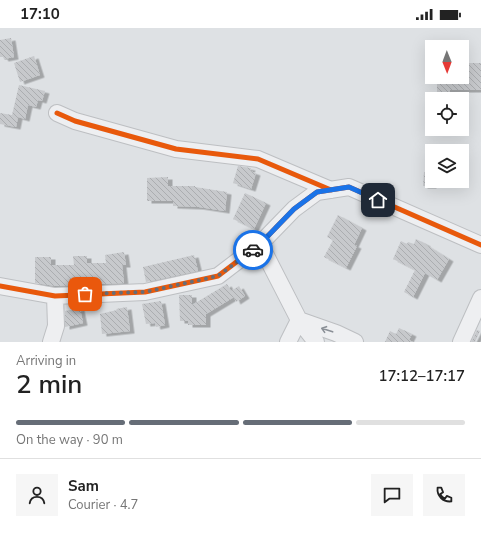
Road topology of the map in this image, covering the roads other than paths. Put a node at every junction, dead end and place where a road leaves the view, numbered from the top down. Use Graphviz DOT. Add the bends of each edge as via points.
graph roads {
  1 [pos="57,112"];
  2 [pos="330,190"];
  3 [pos="260,244"];
  4 [pos="481,245"];
  5 [pos="0,286"];
  6 [pos="54,296"];
  7 [pos="481,298"];
  8 [pos="299,320"];
  9 [pos="51,342"];
  10 [pos="288,342"];
  11 [pos="316,342"];
  12 [pos="354,342"];
  13 [pos="461,342"];
  1 -- 2 [label="street" via="74,122 176,148 258,159"];
  2 -- 3 [label="street" via="317,192 294,209"];
  2 -- 4 [label="street" via="349,187"];
  3 -- 6 [label="street" via="218,276 145,292"];
  3 -- 8 [label="street"];
  5 -- 6 [label="street"];
  6 -- 9 [label="street" via="56,326"];
  7 -- 13 [label="street"];
  8 -- 10 [label="street"];
  8 -- 11 [label="street"];
  12 -- 8 [label="street, one-way"];
}
